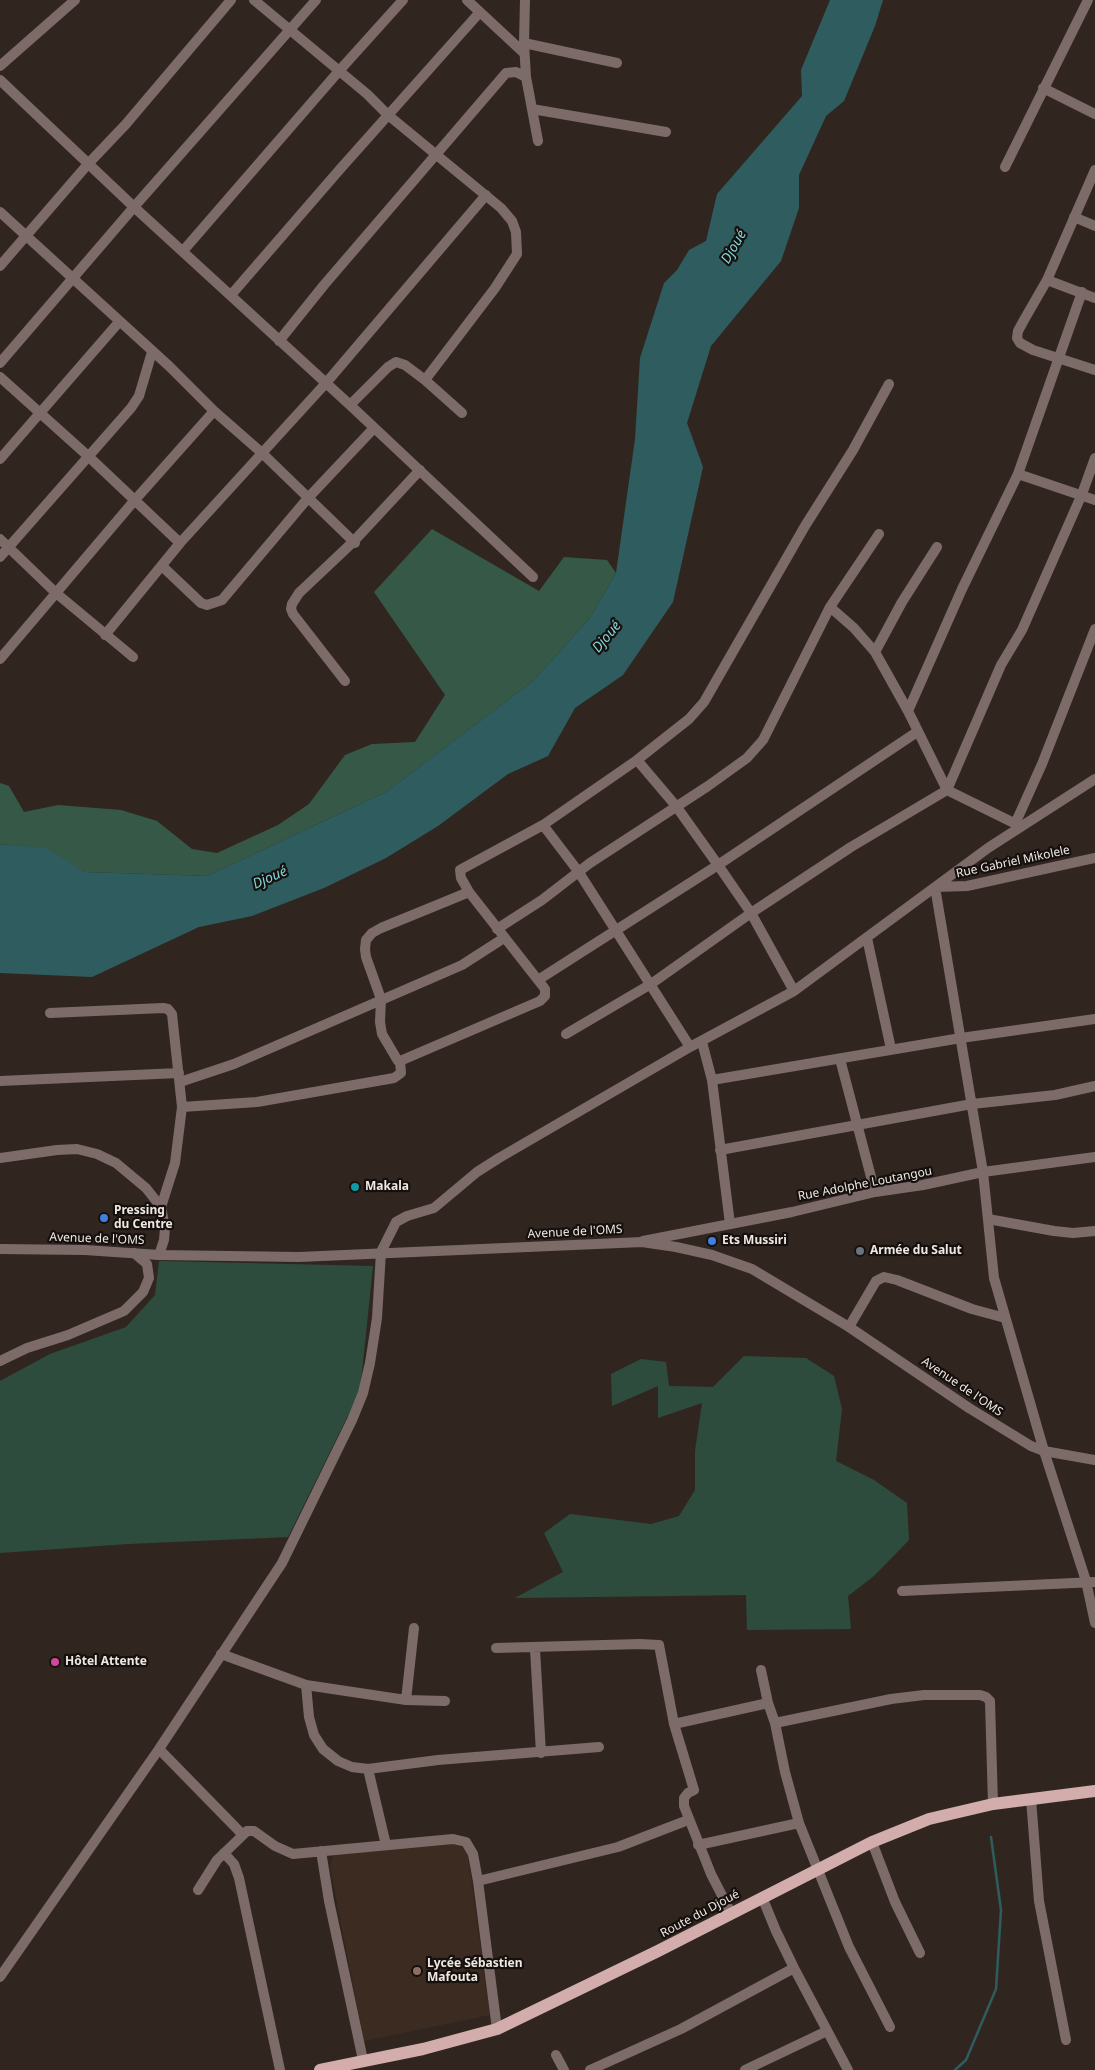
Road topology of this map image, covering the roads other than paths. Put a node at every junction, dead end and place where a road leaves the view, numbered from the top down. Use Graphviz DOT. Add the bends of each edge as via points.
graph roads {
  1 [pos="75,0"];
  2 [pos="231,0"];
  3 [pos="254,0"];
  4 [pos="316,0"];
  5 [pos="404,0"];
  6 [pos="467,0"];
  7 [pos="525,0"];
  8 [pos="1088,0"];
  9 [pos="480,12"];
  10 [pos="290,31"];
  11 [pos="524,48"];
  12 [pos="617,63"];
  13 [pos="0,66"];
  14 [pos="338,71"];
  15 [pos="526,77"];
  16 [pos="0,80"];
  17 [pos="1043,88"];
  18 [pos="532,109"];
  19 [pos="1095,114"];
  20 [pos="388,115"];
  21 [pos="666,132"];
  22 [pos="538,141"];
  23 [pos="436,155"];
  24 [pos="88,164"];
  25 [pos="1005,166"];
  26 [pos="1095,170"];
  27 [pos="486,195"];
  28 [pos="134,207"];
  29 [pos="0,212"];
  30 [pos="1074,218"];
  31 [pos="1095,226"];
  32 [pos="26,236"];
  33 [pos="183,251"];
  34 [pos="0,266"];
  35 [pos="74,278"];
  36 [pos="1047,280"];
  37 [pos="1082,292"];
  38 [pos="231,295"];
  39 [pos="1095,298"];
  40 [pos="119,322"];
  41 [pos="279,341"];
  42 [pos="152,352"];
  43 [pos="1058,357"];
  44 [pos="0,363"];
  45 [pos="1095,370"];
  46 [pos="0,377"];
  47 [pos="425,380"];
  48 [pos="326,383"];
  49 [pos="889,384"];
  50 [pos="350,405"];
  51 [pos="214,411"];
  52 [pos="462,412"];
  53 [pos="39,413"];
  54 [pos="374,428"];
  55 [pos="262,453"];
  56 [pos="88,456"];
  57 [pos="1095,458"];
  58 [pos="0,459"];
  59 [pos="420,470"];
  60 [pos="1018,474"];
  61 [pos="1082,494"];
  62 [pos="308,498"];
  63 [pos="1095,500"];
  64 [pos="134,501"];
  65 [pos="879,534"];
  66 [pos="0,539"];
  67 [pos="354,542"];
  68 [pos="180,543"];
  69 [pos="8,546"];
  70 [pos="937,547"];
  71 [pos="0,557"];
  72 [pos="162,566"];
  73 [pos="533,577"];
  74 [pos="56,593"];
  75 [pos="830,608"];
  76 [pos="1094,632"];
  77 [pos="106,635"];
  78 [pos="875,652"];
  79 [pos="133,658"];
  80 [pos="0,659"];
  81 [pos="346,681"];
  82 [pos="908,711"];
  83 [pos="918,732"];
  84 [pos="637,760"];
  85 [pos="1095,779"];
  86 [pos="947,790"];
  87 [pos="676,806"];
  88 [pos="543,825"];
  89 [pos="1018,825"];
  90 [pos="1095,858"];
  91 [pos="718,866"];
  92 [pos="578,871"];
  93 [pos="935,887"];
  94 [pos="469,892"];
  95 [pos="751,913"];
  96 [pos="497,929"];
  97 [pos="616,930"];
  98 [pos="504,938"];
  99 [pos="867,938"];
  100 [pos="538,980"];
  101 [pos="651,984"];
  102 [pos="794,991"];
  103 [pos="381,999"];
  104 [pos="50,1013"];
  105 [pos="1095,1019"];
  106 [pos="566,1034"];
  107 [pos="961,1038"];
  108 [pos="702,1042"];
  109 [pos="690,1047"];
  110 [pos="891,1049"];
  111 [pos="840,1059"];
  112 [pos="400,1061"];
  113 [pos="180,1078"];
  114 [pos="712,1080"];
  115 [pos="0,1081"];
  116 [pos="1095,1086"];
  117 [pos="972,1104"];
  118 [pos="182,1107"];
  119 [pos="857,1126"];
  120 [pos="720,1150"];
  121 [pos="1095,1157"];
  122 [pos="0,1158"];
  123 [pos="984,1172"];
  124 [pos="875,1192"];
  125 [pos="161,1207"];
  126 [pos="988,1219"];
  127 [pos="730,1224"];
  128 [pos="1095,1231"];
  129 [pos="642,1242"];
  130 [pos="0,1249"];
  131 [pos="381,1252"];
  132 [pos="134,1253"];
  133 [pos="159,1255"];
  134 [pos="1005,1318"];
  135 [pos="849,1327"];
  136 [pos="0,1361"];
  137 [pos="1044,1451"];
  138 [pos="1095,1460"];
  139 [pos="1091,1582"];
  140 [pos="902,1590"];
  141 [pos="1095,1623"];
  142 [pos="414,1628"];
  143 [pos="496,1648"];
  144 [pos="535,1649"];
  145 [pos="221,1654"];
  146 [pos="761,1670"];
  147 [pos="306,1685"];
  148 [pos="406,1700"];
  149 [pos="445,1701"];
  150 [pos="768,1703"];
  151 [pos="775,1723"];
  152 [pos="674,1724"];
  153 [pos="599,1747"];
  154 [pos="159,1749"];
  155 [pos="542,1753"];
  156 [pos="368,1769"];
  157 [pos="1095,1791"];
  158 [pos="1031,1799"];
  159 [pos="993,1804"];
  160 [pos="688,1820"];
  161 [pos="799,1824"];
  162 [pos="243,1834"];
  163 [pos="872,1842"];
  164 [pos="386,1845"];
  165 [pos="698,1845"];
  166 [pos="322,1851"];
  167 [pos="224,1853"];
  168 [pos="817,1870"];
  169 [pos="478,1881"];
  170 [pos="198,1890"];
  171 [pos="762,1897"];
  172 [pos="731,1913"];
  173 [pos="920,1953"];
  174 [pos="794,1968"];
  175 [pos="0,1977"];
  176 [pos="890,2027"];
  177 [pos="496,2029"];
  178 [pos="827,2031"];
  179 [pos="1066,2040"];
  180 [pos="556,2055"];
  181 [pos="363,2060"];
  182 [pos="280,2070"];
  183 [pos="320,2070"];
  184 [pos="564,2070"];
  185 [pos="590,2070"];
  186 [pos="745,2070"];
  187 [pos="848,2070"];
  1 -- 13 [label="street"];
  2 -- 24 [label="street"];
  3 -- 10 [label="street"];
  4 -- 10 [label="street"];
  5 -- 14 [label="street"];
  6 -- 9 [label="street"];
  7 -- 11 [label="street"];
  8 -- 17 [label="street"];
  9 -- 11 [label="street"];
  9 -- 20 [label="street"];
  10 -- 14 [label="street"];
  10 -- 28 [label="street"];
  11 -- 12 [label="street"];
  11 -- 15 [label="street"];
  14 -- 20 [label="street"];
  14 -- 33 [label="street"];
  15 -- 18 [label="street"];
  15 -- 23 [label="street" via="516,72 506,74"];
  16 -- 24 [label="street"];
  17 -- 19 [label="street"];
  17 -- 25 [label="street"];
  18 -- 21 [label="street"];
  18 -- 22 [label="street"];
  20 -- 23 [label="street"];
  20 -- 38 [label="street"];
  23 -- 27 [label="street"];
  23 -- 41 [label="street"];
  24 -- 28 [label="street"];
  24 -- 32 [label="street"];
  26 -- 30 [label="street"];
  27 -- 47 [label="street" via="512,221 517,254"];
  27 -- 48 [label="street"];
  28 -- 33 [label="street"];
  28 -- 35 [label="street"];
  29 -- 32 [label="street"];
  30 -- 31 [label="street"];
  30 -- 36 [label="street"];
  32 -- 34 [label="street"];
  32 -- 35 [label="street"];
  33 -- 38 [label="street"];
  35 -- 40 [label="street"];
  35 -- 44 [label="street"];
  36 -- 37 [label="street"];
  36 -- 43 [label="street" via="1017,338 1025,346"];
  37 -- 39 [label="street"];
  37 -- 43 [label="street"];
  38 -- 41 [label="street"];
  40 -- 42 [label="street"];
  40 -- 53 [label="street"];
  41 -- 48 [label="street"];
  42 -- 51 [label="street"];
  42 -- 56 [label="street" via="139,396"];
  43 -- 45 [label="street"];
  43 -- 60 [label="street"];
  46 -- 53 [label="street"];
  47 -- 50 [label="street" via="404,364 396,362"];
  47 -- 52 [label="street"];
  48 -- 50 [label="street"];
  48 -- 55 [label="street"];
  49 -- 84 [label="street" via="704,702 689,719"];
  50 -- 54 [label="street"];
  51 -- 55 [label="street"];
  51 -- 64 [label="street"];
  53 -- 56 [label="street"];
  53 -- 58 [label="street"];
  54 -- 59 [label="street"];
  54 -- 62 [label="street"];
  55 -- 62 [label="street"];
  55 -- 68 [label="street"];
  56 -- 64 [label="street"];
  56 -- 69 [label="street"];
  57 -- 61 [label="street"];
  59 -- 67 [label="street"];
  59 -- 73 [label="street"];
  60 -- 61 [label="street"];
  60 -- 82 [label="street"];
  61 -- 63 [label="street"];
  61 -- 86 [label="street" via="1022,630 1001,664"];
  62 -- 67 [label="street"];
  62 -- 72 [label="street" via="222,600 207,606 201,603"];
  64 -- 68 [label="street"];
  64 -- 74 [label="street"];
  65 -- 75 [label="street"];
  66 -- 69 [label="street"];
  67 -- 81 [label="street" via="300,593 291,609"];
  68 -- 72 [label="street"];
  69 -- 71 [label="street"];
  69 -- 74 [label="street"];
  70 -- 78 [label="street"];
  72 -- 77 [label="street"];
  74 -- 77 [label="street"];
  74 -- 80 [label="street"];
  75 -- 78 [label="street"];
  75 -- 87 [label="street" via="763,740 747,758"];
  76 -- 89 [label="street"];
  77 -- 79 [label="street"];
  78 -- 82 [label="street"];
  82 -- 83 [label="street"];
  83 -- 86 [label="street"];
  83 -- 91 [label="street"];
  84 -- 87 [label="street"];
  84 -- 88 [label="street"];
  85 -- 89 [label="street"];
  86 -- 89 [label="street"];
  86 -- 95 [label="street" via="851,847"];
  87 -- 91 [label="street"];
  87 -- 92 [label="street"];
  88 -- 92 [label="street"];
  88 -- 94 [label="street" via="460,870"];
  89 -- 93 [label="street"];
  90 -- 93 [label="street, Rue Gabriel Mikolele" via="967,886"];
  91 -- 95 [label="street"];
  91 -- 97 [label="street"];
  92 -- 96 [label="street" via="542,900"];
  92 -- 97 [label="street"];
  93 -- 99 [label="street"];
  93 -- 107 [label="street"];
  94 -- 96 [label="street"];
  94 -- 103 [label="street" via="372,933 366,940 365,949"];
  95 -- 101 [label="street"];
  95 -- 102 [label="street"];
  96 -- 98 [label="street"];
  97 -- 100 [label="street"];
  97 -- 101 [label="street"];
  98 -- 100 [label="street"];
  98 -- 103 [label="street" via="462,965"];
  99 -- 102 [label="street"];
  99 -- 110 [label="street"];
  100 -- 112 [label="street" via="545,992 540,1001"];
  101 -- 106 [label="street"];
  101 -- 109 [label="street"];
  102 -- 108 [label="street"];
  103 -- 112 [label="street" via="382,1034"];
  103 -- 113 [label="street" via="234,1064"];
  104 -- 113 [label="street" via="168,1009 172,1014"];
  105 -- 107 [label="street"];
  107 -- 110 [label="street"];
  107 -- 117 [label="street"];
  108 -- 109 [label="street"];
  108 -- 114 [label="street"];
  109 -- 131 [label="street" via="498,1158 434,1208 396,1222"];
  110 -- 111 [label="street"];
  111 -- 114 [label="street"];
  111 -- 119 [label="street"];
  112 -- 118 [label="street" via="401,1073 394,1078 257,1102"];
  113 -- 115 [label="street"];
  113 -- 118 [label="street"];
  114 -- 120 [label="street"];
  116 -- 117 [label="street" via="1055,1095"];
  117 -- 119 [label="street"];
  117 -- 123 [label="street"];
  118 -- 125 [label="street" via="175,1163"];
  119 -- 120 [label="street"];
  119 -- 124 [label="street"];
  120 -- 127 [label="street"];
  121 -- 123 [label="street, Rue Adolphe Loutangou"];
  122 -- 125 [label="street" via="57,1150 97,1154 116,1163 135,1178"];
  123 -- 124 [label="street, Rue Adolphe Loutangou"];
  123 -- 126 [label="street"];
  124 -- 127 [label="street, Rue Adolphe Loutangou"];
  125 -- 133 [label="street" via="165,1228"];
  126 -- 128 [label="street" via="1054,1231"];
  126 -- 134 [label="street" via="994,1278"];
  127 -- 129 [label="street, Rue Adolphe Loutangou"];
  129 -- 131 [label="street, Avenue de l'OMS"];
  129 -- 135 [label="street, Avenue de l'OMS" via="712,1255 752,1269"];
  130 -- 132 [label="street, Avenue de l'OMS"];
  131 -- 133 [label="street, Avenue de l'OMS" via="299,1257"];
  131 -- 145 [label="street" via="377,1318 363,1393 282,1563"];
  132 -- 133 [label="street, Avenue de l'OMS"];
  132 -- 136 [label="street" via="148,1264 148,1278 143,1292 124,1311"];
  134 -- 135 [label="street" via="884,1277 876,1281"];
  134 -- 137 [label="street"];
  135 -- 137 [label="street, Avenue de l'OMS" via="1013,1436"];
  137 -- 138 [label="street, Avenue de l'OMS"];
  137 -- 139 [label="street"];
  139 -- 140 [label="street"];
  139 -- 141 [label="street"];
  142 -- 148 [label="street"];
  143 -- 144 [label="street"];
  144 -- 152 [label="street" via="659,1646"];
  144 -- 155 [label="street"];
  145 -- 147 [label="street"];
  145 -- 154 [label="street"];
  146 -- 150 [label="street"];
  147 -- 148 [label="street"];
  147 -- 156 [label="street" via="314,1735 323,1749 338,1761"];
  148 -- 149 [label="street"];
  150 -- 151 [label="street"];
  150 -- 152 [label="street"];
  151 -- 159 [label="street" via="891,1699 986,1697 990,1701"];
  151 -- 161 [label="street"];
  152 -- 160 [label="street" via="694,1790 684,1798"];
  153 -- 155 [label="street"];
  154 -- 162 [label="street"];
  154 -- 175 [label="street"];
  155 -- 156 [label="street" via="438,1760"];
  156 -- 164 [label="street"];
  157 -- 158 [label="main road, Route du Djoué"];
  158 -- 159 [label="main road, Route du Djoué"];
  158 -- 179 [label="street" via="1039,1901"];
  159 -- 163 [label="main road, Route du Djoué" via="929,1819"];
  160 -- 165 [label="street"];
  160 -- 169 [label="street" via="618,1847"];
  161 -- 165 [label="street"];
  161 -- 168 [label="street"];
  162 -- 166 [label="street" via="254,1831 293,1854"];
  162 -- 167 [label="street"];
  163 -- 168 [label="main road, Route du Djoué"];
  163 -- 173 [label="street" via="895,1902"];
  164 -- 166 [label="street"];
  164 -- 169 [label="street" via="453,1839 466,1842 473,1854"];
  165 -- 172 [label="street"];
  166 -- 181 [label="street" via="329,1901"];
  167 -- 170 [label="street"];
  167 -- 182 [label="street" via="234,1864 239,1878"];
  168 -- 171 [label="main road, Route du Djoué"];
  168 -- 176 [label="street" via="849,1947"];
  169 -- 177 [label="street"];
  171 -- 172 [label="main road, Route du Djoué"];
  171 -- 174 [label="street"];
  172 -- 177 [label="main road, Route du Djoué"];
  174 -- 178 [label="street"];
  174 -- 185 [label="street" via="681,2028"];
  177 -- 181 [label="main road, Route du Djoué" via="423,2049"];
  178 -- 186 [label="street"];
  178 -- 187 [label="street"];
  180 -- 184 [label="street"];
  181 -- 183 [label="main road, Route du Djoué"];
}
